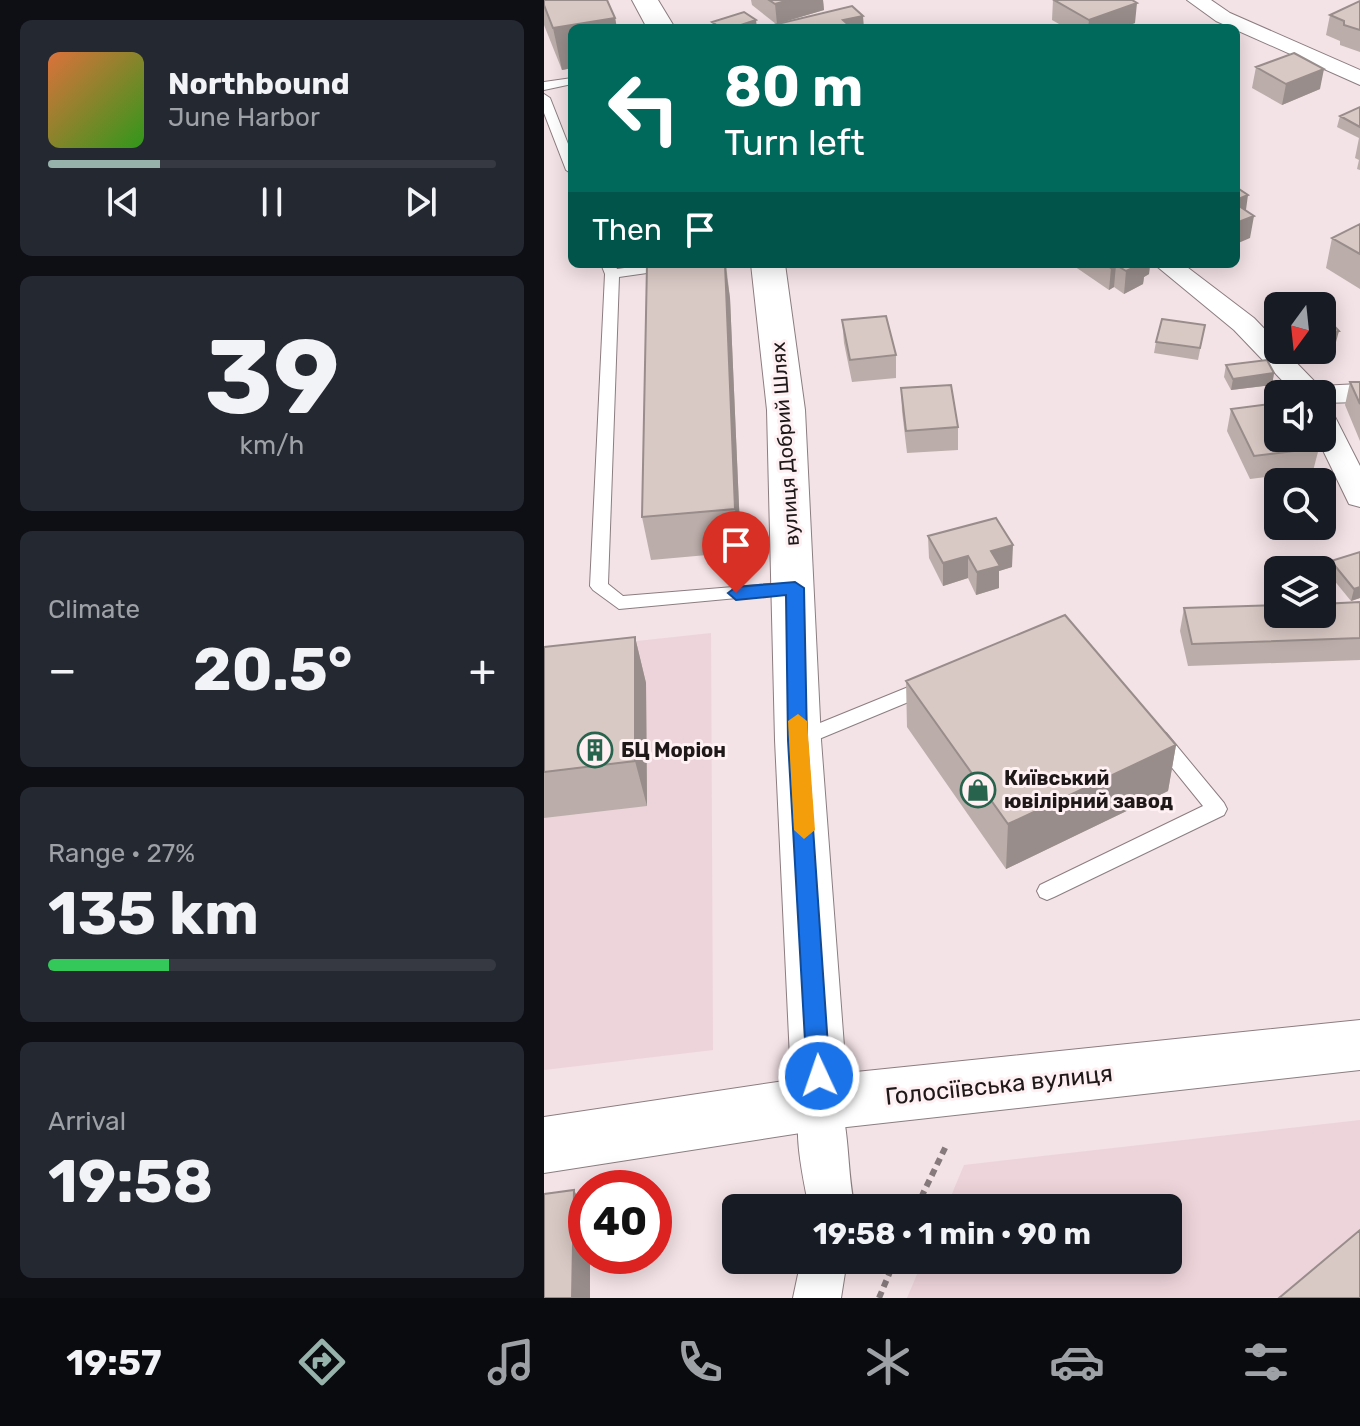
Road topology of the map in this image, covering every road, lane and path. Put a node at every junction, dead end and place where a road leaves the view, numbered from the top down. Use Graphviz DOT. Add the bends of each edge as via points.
graph roads {
  1 [pos="645,0"];
  2 [pos="1197,0"];
  3 [pos="659,24"];
  4 [pos="1239,24"];
  5 [pos="1240,25"];
  6 [pos="1360,78"];
  7 [pos="568,82"];
  8 [pos="544,86"];
  9 [pos="544,98"];
  10 [pos="568,160"];
  11 [pos="768,268"];
  12 [pos="1172,268"];
  13 [pos="610,269"];
  14 [pos="1298,380"];
  15 [pos="1360,393"];
  16 [pos="1336,394"];
  17 [pos="1336,447"];
  18 [pos="1360,497"];
  19 [pos="795,588"];
  20 [pos="940,681"];
  21 [pos="1148,725"];
  22 [pos="798,740"];
  23 [pos="1047,891"];
  24 [pos="1360,1045"];
  25 [pos="820,1103"];
  26 [pos="544,1145"];
  27 [pos="946,1146"];
  28 [pos="829,1194"];
  29 [pos="923,1194"];
  30 [pos="821,1274"];
  31 [pos="889,1274"];
  32 [pos="817,1298"];
  33 [pos="879,1298"];
  1 -- 3 [label="street"];
  2 -- 4 [label="street"];
  5 -- 6 [label="street"];
  7 -- 8 [label="lane"];
  9 -- 10 [label="lane"];
  11 -- 19 [label="street, вулиця Добрий Шлях" via="786,410"];
  12 -- 14 [label="street" via="1244,324"];
  13 -- 19 [label="lane" via="599,586 619,603"];
  15 -- 16 [label="street"];
  17 -- 18 [label="street"];
  19 -- 22 [label="street, вулиця Добрий Шлях"];
  20 -- 22 [label="lane"];
  21 -- 23 [label="lane" via="1217,809"];
  22 -- 25 [label="street, вулиця Добрий Шлях"];
  24 -- 25 [label="street, Голосіївська вулиця"];
  25 -- 26 [label="street, Голосіївська вулиця"];
  25 -- 28 [label="street"];
  27 -- 29 [label="path"];
  30 -- 32 [label="street"];
  31 -- 33 [label="path"];
}
